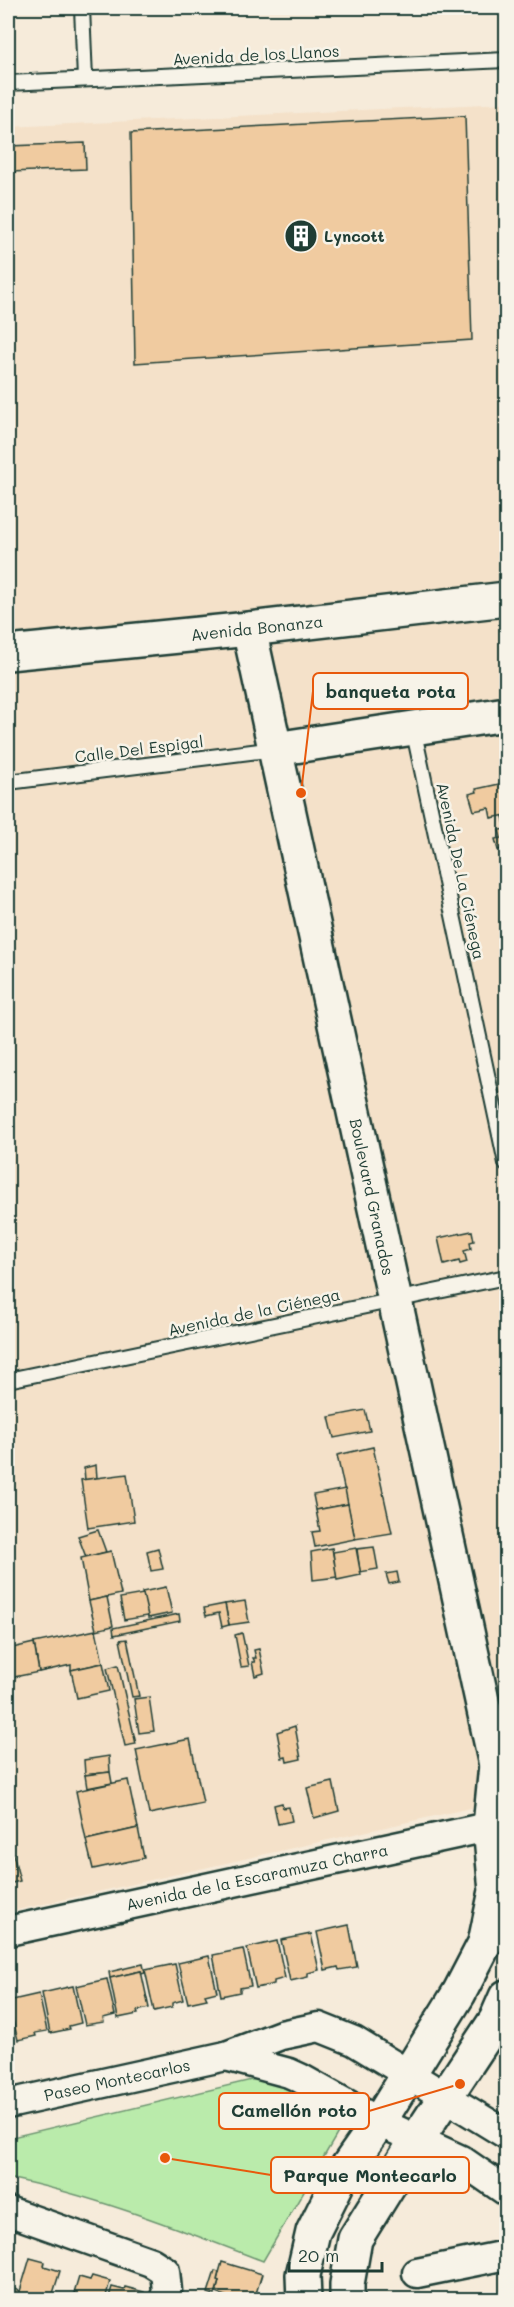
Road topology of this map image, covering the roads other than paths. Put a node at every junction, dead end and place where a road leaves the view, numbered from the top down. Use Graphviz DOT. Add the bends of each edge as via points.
graph roads {
  1 [pos="82,8"];
  2 [pos="507,60"];
  3 [pos="85,79"];
  4 [pos="8,82"];
  5 [pos="507,599"];
  6 [pos="249,629"];
  7 [pos="8,653"];
  8 [pos="507,714"];
  9 [pos="413,728"];
  10 [pos="275,749"];
  11 [pos="8,782"];
  12 [pos="507,1163"];
  13 [pos="507,1276"];
  14 [pos="395,1300"];
  15 [pos="8,1380"];
  16 [pos="501,1777"];
  17 [pos="498,1825"];
  18 [pos="8,1931"];
  19 [pos="507,1997"];
  20 [pos="226,2056"];
  21 [pos="408,2073"];
  22 [pos="445,2097"];
  23 [pos="8,2104"];
  24 [pos="379,2122"];
  25 [pos="507,2134"];
  26 [pos="416,2141"];
  27 [pos="507,2191"];
  28 [pos="8,2211"];
  29 [pos="507,2254"];
  30 [pos="417,2273"];
  31 [pos="164,2300"];
  32 [pos="304,2300"];
  33 [pos="347,2300"];
  1 -- 3 [label="lane"];
  2 -- 3 [label="lane, Avenida de los Llanos"];
  3 -- 4 [label="lane, Avenida de los Llanos"];
  5 -- 6 [label="street, Avenida Bonanza"];
  6 -- 7 [label="street, Avenida Bonanza"];
  6 -- 10 [label="street, Boulevard Granados"];
  8 -- 9 [label="street"];
  9 -- 10 [label="street"];
  9 -- 12 [label="lane, Avenida De La Ciénega"];
  10 -- 11 [label="lane, Calle Del Espigal"];
  10 -- 14 [label="street, Boulevard Granados"];
  13 -- 14 [label="lane, Avenida de la Ciénega"];
  14 -- 15 [label="lane, Avenida de la Ciénega"];
  14 -- 16 [label="street, Boulevard Granados"];
  16 -- 17 [label="street, Boulevard Granados"];
  17 -- 18 [label="street, Avenida de la Escaramuza Charra"];
  17 -- 21 [label="street, Boulevard Granados" via="496,1891 485,1943 459,1993"];
  19 -- 22 [label="street"];
  20 -- 21 [label="street, Paseo Montecarlos" via="281,2035 319,2027 354,2041"];
  20 -- 23 [label="street, Paseo Montecarlos"];
  20 -- 24 [label="street, Paseo Montecarlos" via="289,2073"];
  21 -- 22 [label="street, Paseo Montecarlos"];
  21 -- 24 [label="street, Boulevard Granados"];
  22 -- 25 [label="street, Paseo Montecarlos"];
  22 -- 26 [label="street"];
  24 -- 26 [label="street, Paseo Montecarlos"];
  24 -- 32 [label="street, Boulevard Granados" via="341,2176 313,2232 303,2275"];
  26 -- 27 [label="street, Paseo Montecarlos" via="461,2160"];
  26 -- 33 [label="street" via="355,2238"];
  28 -- 31 [label="street" via="151,2262 165,2271"];
  29 -- 30 [label="street"];
}
